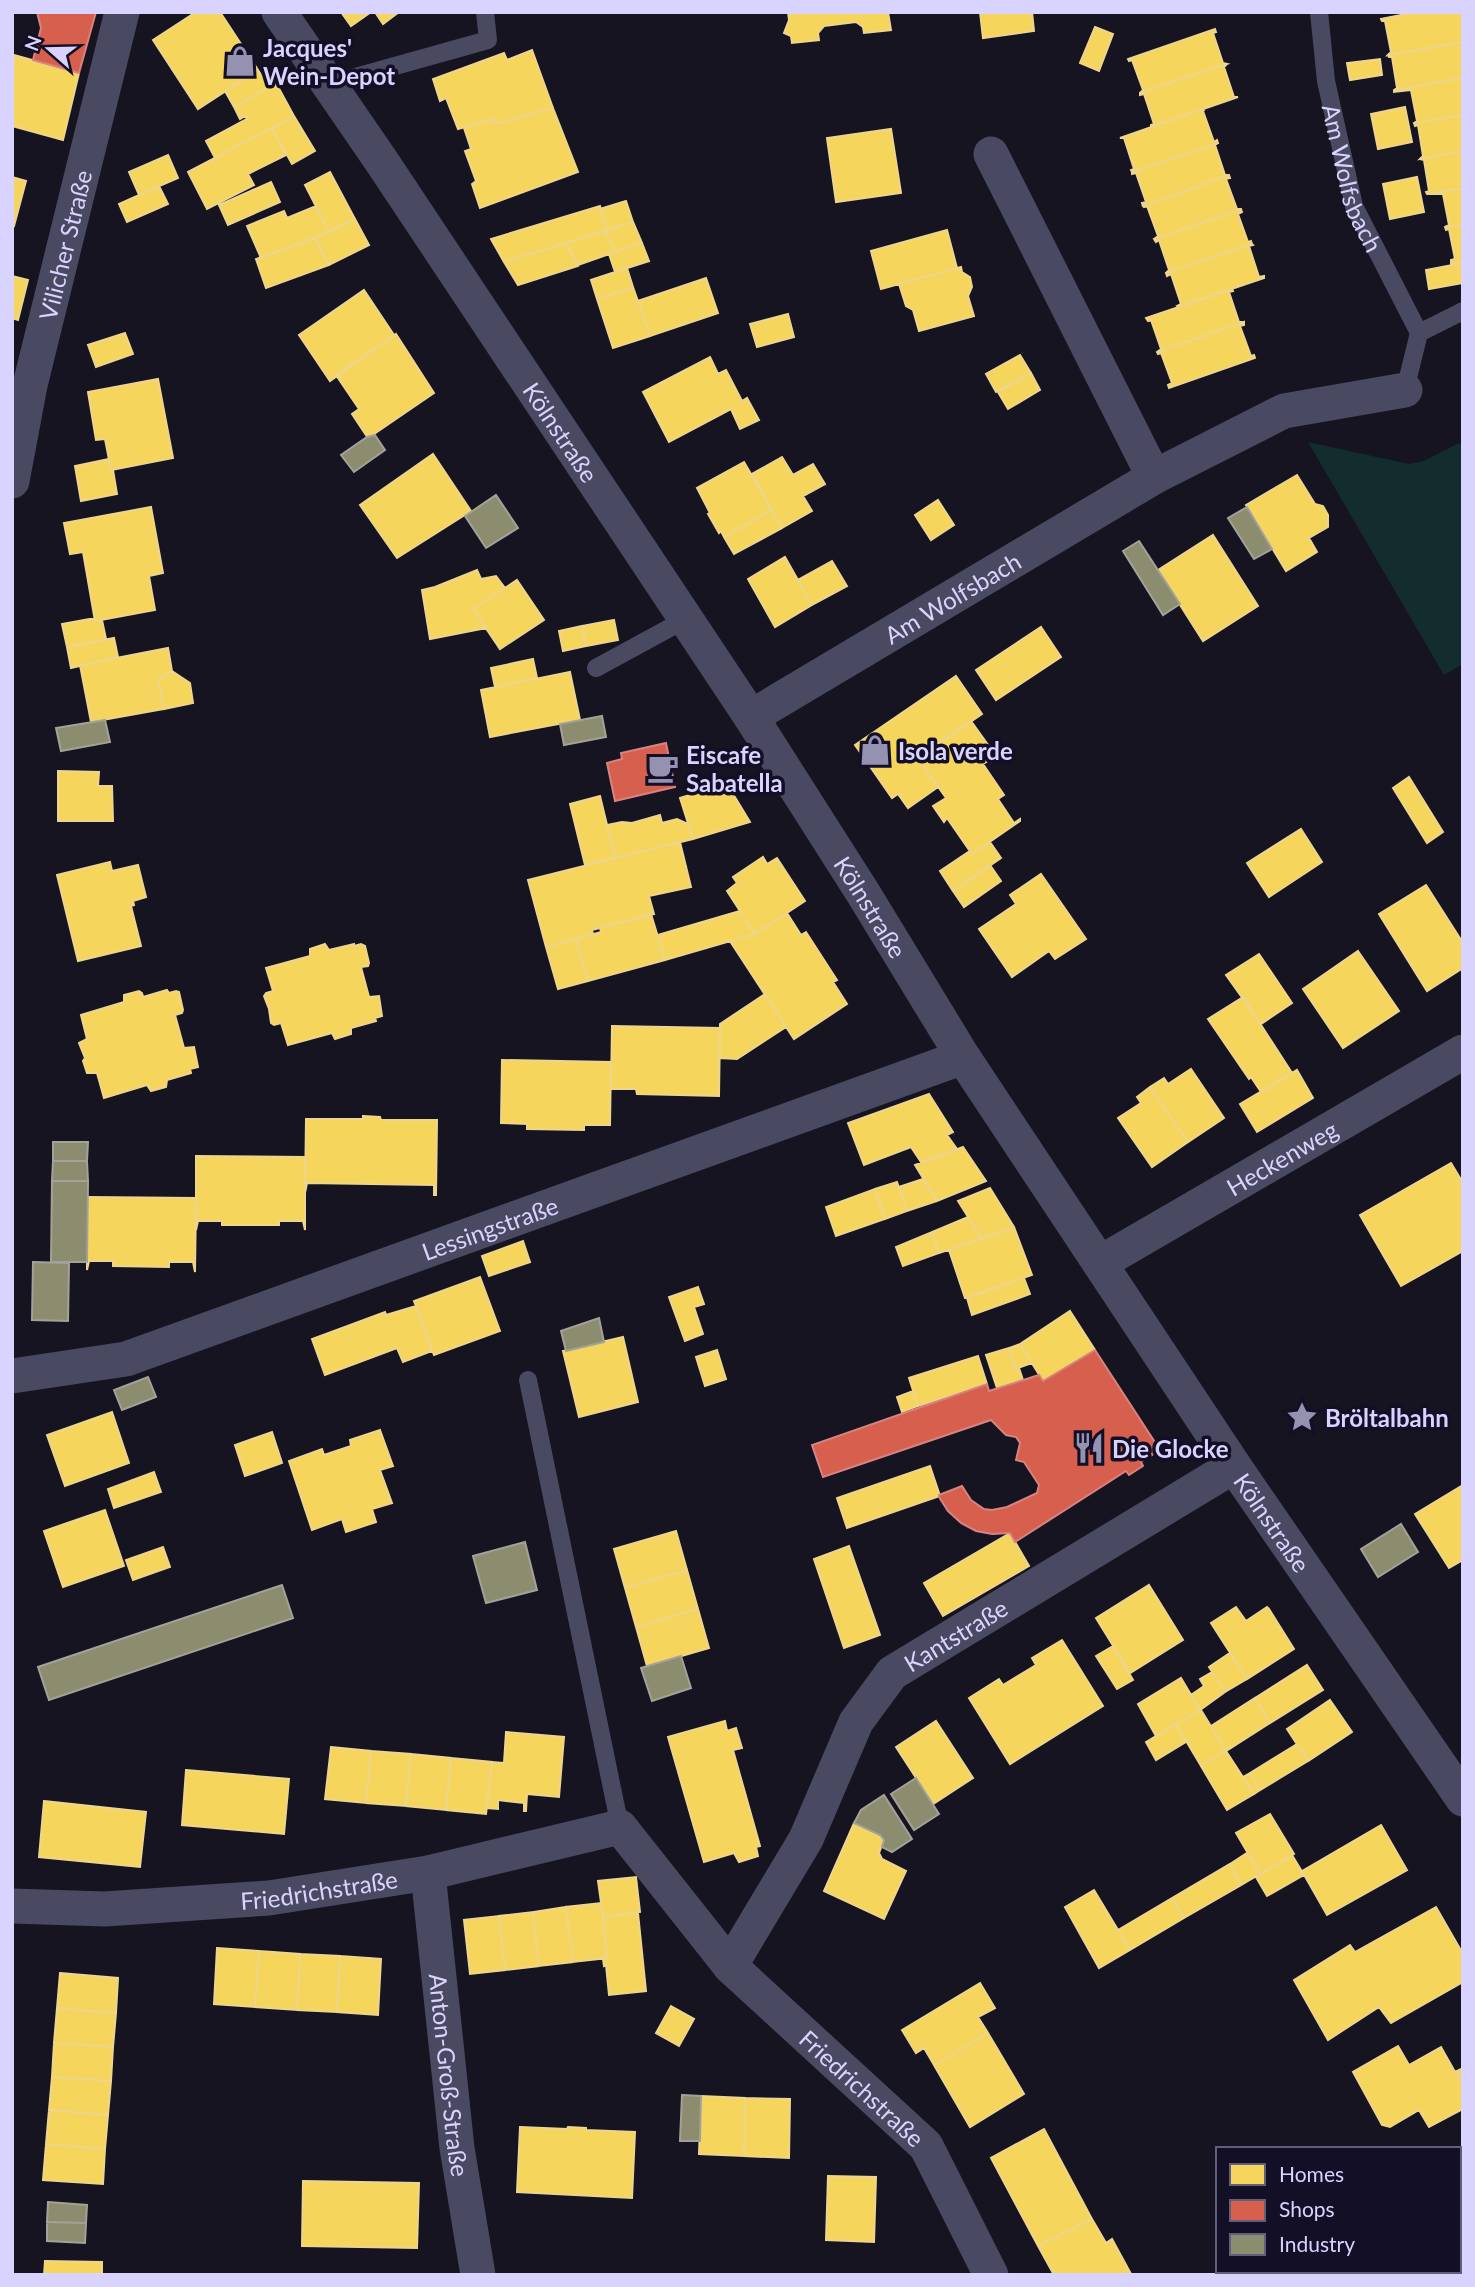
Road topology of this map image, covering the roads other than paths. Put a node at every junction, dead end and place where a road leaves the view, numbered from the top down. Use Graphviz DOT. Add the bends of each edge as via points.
graph roads {
  1 [pos="122,12"];
  2 [pos="279,12"];
  3 [pos="485,12"];
  4 [pos="1319,12"];
  5 [pos="327,85"];
  6 [pos="991,154"];
  7 [pos="1463,310"];
  8 [pos="1419,333"];
  9 [pos="1405,390"];
  10 [pos="1154,477"];
  11 [pos="12,481"];
  12 [pos="686,619"];
  13 [pos="596,668"];
  14 [pos="751,717"];
  15 [pos="1463,1052"];
  16 [pos="963,1057"];
  17 [pos="1100,1263"];
  18 [pos="12,1376"];
  19 [pos="528,1380"];
  20 [pos="1234,1466"];
  21 [pos="1463,1799"];
  22 [pos="620,1827"];
  23 [pos="428,1873"];
  24 [pos="12,1906"];
  25 [pos="730,1966"];
  26 [pos="478,2275"];
  27 [pos="991,2275"];
  1 -- 11 [label="street, Vilicher Straße" via="30,385"];
  2 -- 5 [label="street, Kölnstraße"];
  3 -- 5 [label="lane" via="488,40"];
  4 -- 8 [label="lane, Am Wolfsbach" via="1326,81 1354,206"];
  5 -- 12 [label="street, Kölnstraße"];
  6 -- 10 [label="street"];
  7 -- 8 [label="lane"];
  8 -- 9 [label="lane, Am Wolfsbach"];
  9 -- 10 [label="street, Am Wolfsbach" via="1284,411"];
  10 -- 14 [label="street, Am Wolfsbach"];
  12 -- 13 [label="lane"];
  12 -- 14 [label="street, Kölnstraße"];
  14 -- 16 [label="street, Kölnstraße"];
  15 -- 17 [label="street, Heckenweg"];
  16 -- 17 [label="street, Kölnstraße"];
  16 -- 18 [label="street, Lessingstraße" via="126,1359"];
  17 -- 20 [label="street, Kölnstraße"];
  19 -- 22 [label="lane, Friedrichstraße"];
  20 -- 21 [label="street, Kölnstraße"];
  20 -- 25 [label="street, Kantstraße" via="892,1673 856,1722 806,1839"];
  22 -- 23 [label="street, Friedrichstraße"];
  22 -- 25 [label="street, Friedrichstraße"];
  23 -- 24 [label="street, Friedrichstraße" via="269,1898 105,1909"];
  23 -- 26 [label="street, Anton-Groß-Straße" via="457,2148"];
  25 -- 27 [label="street, Friedrichstraße" via="926,2146"];
}
